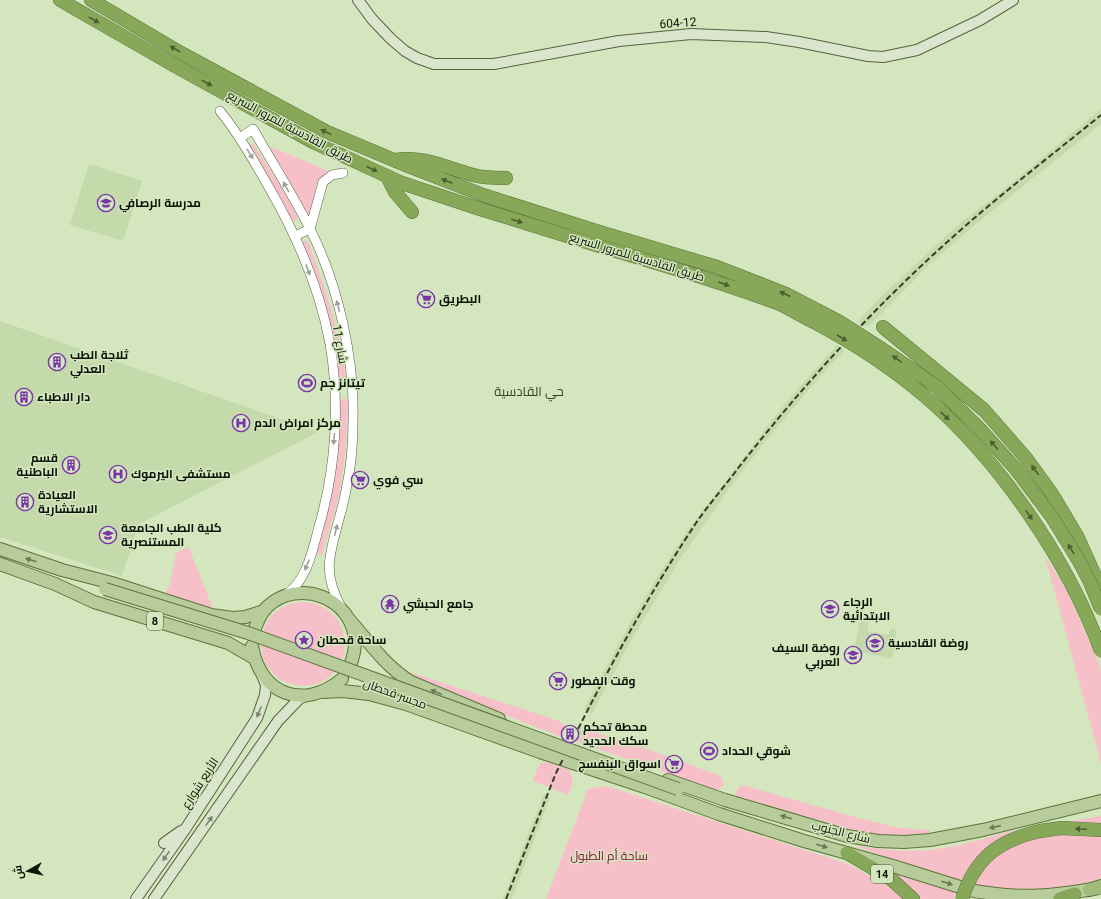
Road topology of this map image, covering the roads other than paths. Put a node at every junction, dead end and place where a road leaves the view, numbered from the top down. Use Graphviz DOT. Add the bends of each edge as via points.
graph roads {
  1 [pos="60,0"];
  2 [pos="91,0"];
  3 [pos="358,0"];
  4 [pos="1012,0"];
  5 [pos="220,111"];
  6 [pos="240,138"];
  7 [pos="393,160"];
  8 [pos="343,173"];
  9 [pos="387,176"];
  10 [pos="506,178"];
  11 [pos="412,212"];
  12 [pos="310,229"];
  13 [pos="295,236"];
  14 [pos="883,326"];
  15 [pos="353,392"];
  16 [pos="335,393"];
  17 [pos="0,550"];
  18 [pos="0,564"];
  19 [pos="62,570"];
  20 [pos="55,584"];
  21 [pos="1101,589"];
  22 [pos="104,593"];
  23 [pos="285,596"];
  24 [pos="1101,609"];
  25 [pos="264,611"];
  26 [pos="345,613"];
  27 [pos="254,631"];
  28 [pos="1101,651"];
  29 [pos="350,666"];
  30 [pos="262,675"];
  31 [pos="342,679"];
  32 [pos="323,692"];
  33 [pos="305,696"];
  34 [pos="677,791"];
  35 [pos="1101,802"];
  36 [pos="735,803"];
  37 [pos="1101,810"];
  38 [pos="732,818"];
  39 [pos="1020,822"];
  40 [pos="186,828"];
  41 [pos="1101,830"];
  42 [pos="164,843"];
  43 [pos="197,853"];
  44 [pos="847,853"];
  45 [pos="183,859"];
  46 [pos="1097,888"];
  47 [pos="963,892"];
  48 [pos="1075,894"];
  49 [pos="136,899"];
  50 [pos="154,899"];
  51 [pos="913,899"];
  52 [pos="1060,899"];
  1 -- 9 [label="highway, طريق القادسية للمرور السريع, one-way" via="315,143"];
  7 -- 2 [label="highway, طريق القادسية للمرور السريع, one-way" via="327,132 181,53"];
  3 -- 4 [label="main road, 604-12" via="372,19 405,51 434,64 494,64 619,41 692,34 766,37 883,57 917,50 980,20"];
  5 -- 6 [label="street, شارع 11"];
  12 -- 6 [label="street, شارع 11, one-way" via="253,129"];
  6 -- 13 [label="street, شارع 11, one-way"];
  7 -- 10 [label="highway" via="421,159 473,175"];
  24 -- 7 [label="highway, طريق القادسية للمرور السريع, one-way, bridge" via="1082,568 1052,517 1014,468 977,426 936,386 882,348 786,294 717,267 483,195"];
  8 -- 12 [label="street" via="332,175 323,182"];
  9 -- 11 [label="highway" via="400,199"];
  9 -- 28 [label="highway, طريق القادسية للمرور السريع, one-way, bridge" via="480,209 714,281 782,305 872,356 926,397 1004,479 1060,563"];
  12 -- 13 [label="street"];
  15 -- 12 [label="street, شارع 11, one-way" via="348,349 338,308 327,267"];
  13 -- 16 [label="street, شارع 11, one-way" via="320,305 330,344"];
  21 -- 14 [label="highway, one-way" via="1077,536 1052,494 1026,458 984,410"];
  15 -- 16 [label="street"];
  26 -- 15 [label="street, شارع 11, one-way" via="331,580 330,557 349,476"];
  16 -- 23 [label="street, شارع 11, one-way" via="331,470 324,510 308,565 294,588"];
  19 -- 17 [label="main road, 8, one-way"];
  18 -- 20 [label="main road, 8"];
  19 -- 22 [label="main road, مجسر قحطان"];
  19 -- 25 [label="main road, 8" via="220,617 245,617"];
  20 -- 22 [label="main road, مجسر قحطان"];
  20 -- 30 [label="main road, 8" via="94,602 253,652"];
  22 -- 34 [label="main road, مجسر قحطان" via="266,647 494,730"];
  23 -- 25 [label="main road" via="273,602"];
  23 -- 26 [label="main road" via="300,592 315,594 329,599"];
  25 -- 27 [label="main road"];
  26 -- 29 [label="main road" via="353,630 355,642"];
  36 -- 26 [label="main road, one-way" via="506,721 411,682 390,666"];
  30 -- 33 [label="main road" via="276,688"];
  30 -- 40 [label="main road, الأربع شوارع, one-way" via="266,686 265,695 257,718"];
  31 -- 32 [label="main road"];
  32 -- 33 [label="main road"];
  32 -- 38 [label="main road" via="369,694 406,704"];
  45 -- 33 [label="main road, one-way" via="278,721"];
  34 -- 36 [label="main road, مجسر قحطان"];
  34 -- 38 [label="main road, مجسر قحطان"];
  35 -- 39 [label="main road, شارع الجنوب"];
  39 -- 36 [label="main road, شارع الجنوب, one-way" via="930,840 878,841 846,836"];
  37 -- 39 [label="main road, شارع الجنوب"];
  38 -- 44 [label="main road, شارع الجنوب, one-way"];
  40 -- 42 [label="main road"];
  40 -- 49 [label="main road, الأربع شوارع, one-way"];
  41 -- 47 [label="highway, one-way, bridge" via="1061,828 1021,835 993,850 975,870"];
  43 -- 45 [label="main road"];
  44 -- 47 [label="main road, شارع الجنوب, one-way" via="893,866"];
  44 -- 51 [label="highway, 14" via="891,879"];
  45 -- 50 [label="main road"];
  46 -- 48 [label="main road, شارع الجنوب"];
  47 -- 48 [label="main road, شارع الجنوب" via="1031,899"];
  48 -- 52 [label="highway"];
}
